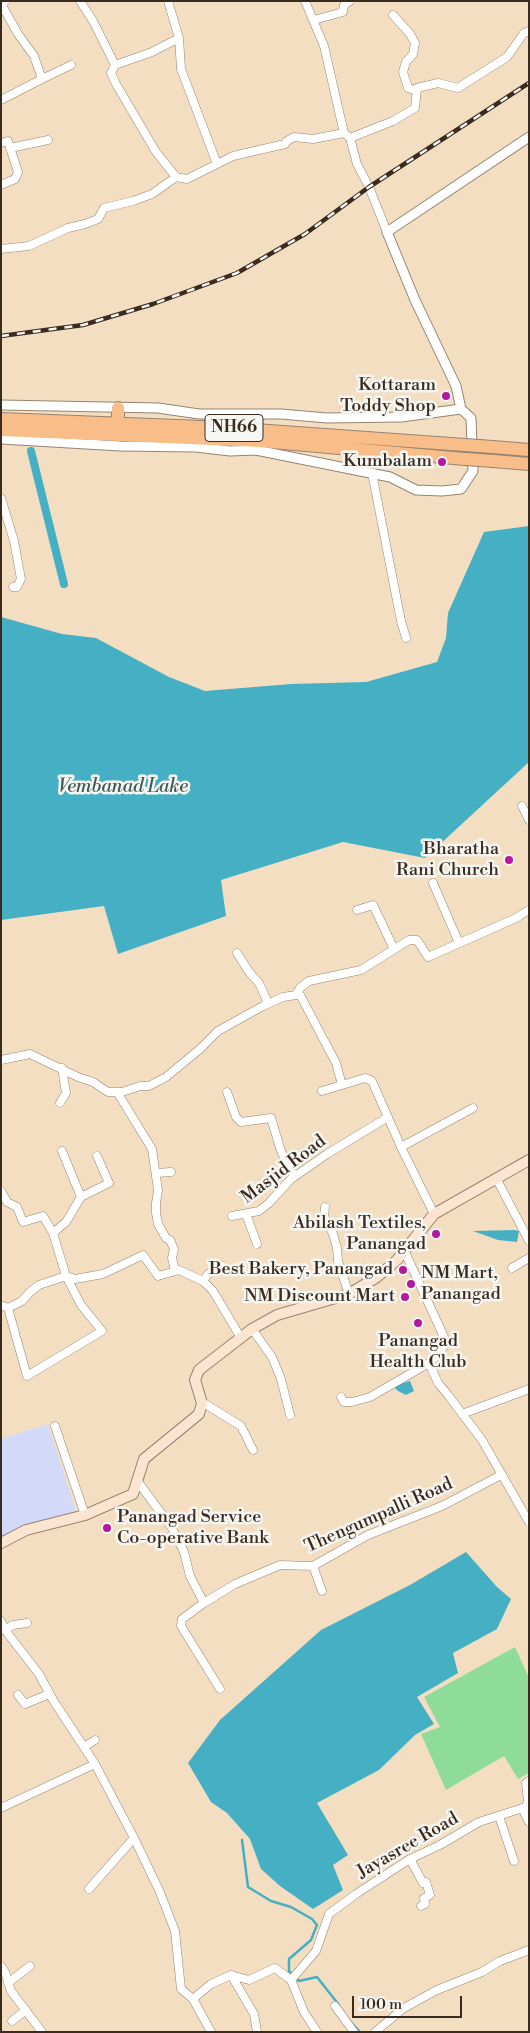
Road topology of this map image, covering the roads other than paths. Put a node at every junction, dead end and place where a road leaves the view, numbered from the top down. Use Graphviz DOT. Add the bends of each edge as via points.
graph roads {
  1 [pos="6,1"];
  2 [pos="80,1"];
  3 [pos="168,1"];
  4 [pos="305,1"];
  5 [pos="350,1"];
  6 [pos="393,15"];
  7 [pos="314,20"];
  8 [pos="529,31"];
  9 [pos="179,38"];
  10 [pos="71,65"];
  11 [pos="115,65"];
  12 [pos="42,79"];
  13 [pos="417,91"];
  14 [pos="1,100"];
  15 [pos="347,136"];
  16 [pos="529,137"];
  17 [pos="48,140"];
  18 [pos="1,143"];
  19 [pos="10,148"];
  20 [pos="217,164"];
  21 [pos="176,177"];
  22 [pos="1,185"];
  23 [pos="387,232"];
  24 [pos="1,249"];
  25 [pos="1,405"];
  26 [pos="118,408"];
  27 [pos="461,409"];
  28 [pos="1,420"];
  29 [pos="118,424"];
  30 [pos="1,430"];
  31 [pos="1,439"];
  32 [pos="469,440"];
  33 [pos="529,450"];
  34 [pos="529,464"];
  35 [pos="372,473"];
  36 [pos="1,498"];
  37 [pos="13,587"];
  38 [pos="406,638"];
  39 [pos="522,806"];
  40 [pos="529,820"];
  41 [pos="432,883"];
  42 [pos="357,910"];
  43 [pos="529,910"];
  44 [pos="458,943"];
  45 [pos="394,949"];
  46 [pos="237,953"];
  47 [pos="297,993"];
  48 [pos="268,1003"];
  49 [pos="1,1060"];
  50 [pos="62,1068"];
  51 [pos="342,1085"];
  52 [pos="322,1091"];
  53 [pos="117,1092"];
  54 [pos="227,1092"];
  55 [pos="60,1103"];
  56 [pos="473,1108"];
  57 [pos="388,1117"];
  58 [pos="401,1146"];
  59 [pos="62,1151"];
  60 [pos="97,1156"];
  61 [pos="529,1160"];
  62 [pos="171,1172"];
  63 [pos="156,1173"];
  64 [pos="295,1176"];
  65 [pos="496,1178"];
  66 [pos="1,1191"];
  67 [pos="81,1197"];
  68 [pos="325,1206"];
  69 [pos="246,1214"];
  70 [pos="434,1214"];
  71 [pos="232,1216"];
  72 [pos="53,1233"];
  73 [pos="529,1240"];
  74 [pos="257,1244"];
  75 [pos="404,1250"];
  76 [pos="529,1258"];
  77 [pos="223,1266"];
  78 [pos="512,1268"];
  79 [pos="175,1271"];
  80 [pos="66,1276"];
  81 [pos="204,1281"];
  82 [pos="349,1294"];
  83 [pos="5,1306"];
  84 [pos="252,1329"];
  85 [pos="240,1338"];
  86 [pos="429,1363"];
  87 [pos="529,1389"];
  88 [pos="342,1398"];
  89 [pos="202,1402"];
  90 [pos="462,1414"];
  91 [pos="290,1415"];
  92 [pos="55,1426"];
  93 [pos="253,1450"];
  94 [pos="501,1475"];
  95 [pos="138,1482"];
  96 [pos="85,1515"];
  97 [pos="529,1522"];
  98 [pos="1,1543"];
  99 [pos="313,1566"];
  100 [pos="322,1591"];
  101 [pos="204,1603"];
  102 [pos="1,1622"];
  103 [pos="27,1623"];
  104 [pos="5,1630"];
  105 [pos="220,1689"];
  106 [pos="18,1694"];
  107 [pos="49,1694"];
  108 [pos="94,1740"];
  109 [pos="84,1747"];
  110 [pos="95,1764"];
  111 [pos="529,1781"];
  112 [pos="1,1808"];
  113 [pos="522,1808"];
  114 [pos="499,1816"];
  115 [pos="529,1822"];
  116 [pos="134,1838"];
  117 [pos="410,1859"];
  118 [pos="514,1861"];
  119 [pos="89,1890"];
  120 [pos="422,1906"];
  121 [pos="529,1950"];
  122 [pos="1,1966"];
  123 [pos="30,1966"];
  124 [pos="231,1975"];
  125 [pos="292,1980"];
  126 [pos="8,1983"];
  127 [pos="193,1998"];
  128 [pos="335,2006"];
  129 [pos="26,2010"];
  130 [pos="12,2022"];
  131 [pos="42,2032"];
  132 [pos="211,2032"];
  133 [pos="256,2032"];
  134 [pos="317,2032"];
  135 [pos="354,2032"];
  136 [pos="375,2032"];
  1 -- 12 [label="street" via="2,4 4,9 34,56"];
  2 -- 11 [label="street"];
  3 -- 9 [label="street"];
  4 -- 7 [label="street"];
  5 -- 7 [label="street" via="344,5 343,12"];
  6 -- 13 [label="street" via="415,43 403,72 408,88"];
  7 -- 15 [label="street" via="324,46"];
  8 -- 13 [label="street" via="524,33 507,57 458,88 438,83 416,88"];
  9 -- 11 [label="street"];
  9 -- 20 [label="street" via="182,69"];
  10 -- 12 [label="street"];
  11 -- 21 [label="street" via="111,73 116,84 156,152"];
  12 -- 14 [label="street"];
  13 -- 15 [label="street" via="415,108 393,121"];
  15 -- 20 [label="street" via="294,137 285,144 233,156"];
  15 -- 23 [label="street"];
  16 -- 23 [label="street"];
  17 -- 19 [label="street"];
  18 -- 19 [label="street" via="8,141"];
  19 -- 22 [label="street" via="18,172 15,179"];
  20 -- 21 [label="street" via="187,178"];
  21 -- 24 [label="street" via="152,194 104,208 98,218 91,221 34,244"];
  23 -- 27 [label="street" via="418,308 456,386"];
  25 -- 26 [label="street"];
  26 -- 27 [label="street" via="327,418 401,416"];
  26 -- 29 [label="highway"];
  27 -- 32 [label="street" via="471,418"];
  28 -- 29 [label="highway, NH66"];
  29 -- 32 [label="highway, NH66"];
  30 -- 34 [label="highway, NH66, bridge" via="260,441"];
  31 -- 35 [label="street" via="256,450"];
  32 -- 33 [label="highway, NH66, bridge" via="493,447"];
  32 -- 35 [label="street" via="473,471 461,489 416,490 390,476"];
  35 -- 38 [label="street"];
  36 -- 37 [label="street" via="14,540 21,579 17,588"];
  39 -- 40 [label="street"];
  41 -- 44 [label="street"];
  42 -- 45 [label="street" via="373,905"];
  43 -- 44 [label="street"];
  44 -- 45 [label="street" via="428,957 417,940 409,940"];
  45 -- 47 [label="street" via="361,970 313,979"];
  46 -- 48 [label="street" via="259,983"];
  47 -- 48 [label="street"];
  47 -- 51 [label="street" via="336,1063"];
  48 -- 53 [label="street" via="218,1031 166,1076 149,1086"];
  49 -- 50 [label="street" via="30,1054"];
  50 -- 53 [label="street" via="108,1092"];
  50 -- 55 [label="street" via="66,1094"];
  51 -- 52 [label="street"];
  51 -- 57 [label="street" via="365,1078 372,1080"];
  53 -- 63 [label="street" via="152,1149"];
  54 -- 64 [label="street" via="241,1122 271,1118 287,1165"];
  56 -- 58 [label="street"];
  57 -- 58 [label="street"];
  57 -- 64 [label="street, Masjid Road"];
  58 -- 70 [label="street"];
  59 -- 67 [label="street"];
  60 -- 67 [label="street" via="109,1182"];
  61 -- 65 [label="main road"];
  62 -- 63 [label="street"];
  63 -- 79 [label="street" via="156,1214 158,1224 174,1249"];
  64 -- 69 [label="street, Masjid Road" via="269,1204"];
  65 -- 70 [label="main road"];
  65 -- 73 [label="street"];
  66 -- 72 [label="street" via="7,1202 17,1207 23,1222 43,1216"];
  67 -- 72 [label="street" via="66,1222"];
  68 -- 82 [label="street" via="324,1216 338,1248 338,1261"];
  69 -- 71 [label="street"];
  69 -- 74 [label="street, Masjid Road"];
  70 -- 75 [label="main road"];
  72 -- 80 [label="street"];
  75 -- 82 [label="main road" via="377,1277"];
  75 -- 86 [label="street" via="444,1337 445,1344 440,1353"];
  76 -- 78 [label="street"];
  77 -- 81 [label="street" via="208,1274"];
  79 -- 80 [label="street" via="158,1276 143,1256 103,1274 75,1279"];
  79 -- 81 [label="street"];
  80 -- 83 [label="street" via="39,1285 22,1301"];
  80 -- 83 [label="street" via="81,1305 102,1331 27,1376"];
  81 -- 85 [label="street"];
  82 -- 84 [label="main road" via="277,1315"];
  84 -- 85 [label="main road"];
  84 -- 91 [label="street" via="275,1364"];
  85 -- 89 [label="main road" via="199,1370 195,1380"];
  86 -- 88 [label="street" via="370,1397 352,1402 344,1402"];
  86 -- 90 [label="street" via="438,1383"];
  87 -- 90 [label="street"];
  89 -- 93 [label="street" via="241,1426"];
  89 -- 95 [label="main road" via="200,1414 144,1459"];
  90 -- 94 [label="street" via="482,1440"];
  92 -- 96 [label="street"];
  94 -- 97 [label="street"];
  94 -- 99 [label="street, Thengumpalli Road" via="442,1506 368,1535"];
  95 -- 96 [label="main road" via="134,1494"];
  95 -- 101 [label="street" via="172,1528 184,1552 194,1586"];
  96 -- 98 [label="main road" via="26,1530"];
  99 -- 100 [label="street"];
  99 -- 101 [label="street, Thengumpalli Road" via="280,1566 235,1584"];
  101 -- 105 [label="street, Thengumpalli Road" via="182,1618 181,1626"];
  102 -- 104 [label="street"];
  103 -- 104 [label="street"];
  104 -- 107 [label="street"];
  106 -- 107 [label="street" via="25,1704"];
  107 -- 109 [label="street"];
  108 -- 109 [label="street"];
  109 -- 110 [label="street"];
  110 -- 112 [label="street"];
  110 -- 116 [label="street"];
  111 -- 113 [label="street" via="526,1783 528,1802"];
  113 -- 114 [label="street, Jayasree Road"];
  113 -- 115 [label="street"];
  114 -- 117 [label="street, Jayasree Road" via="479,1822"];
  114 -- 118 [label="street"];
  116 -- 119 [label="street"];
  116 -- 127 [label="street" via="175,1931 181,1989"];
  117 -- 120 [label="street" via="426,1882 430,1895 424,1898 426,1904"];
  117 -- 125 [label="street, Jayasree Road" via="329,1914 316,1951"];
  121 -- 136 [label="street" via="437,1990 404,2008"];
  122 -- 126 [label="street"];
  123 -- 126 [label="street"];
  124 -- 125 [label="street" via="249,1980 275,1968"];
  124 -- 127 [label="street" via="211,1984"];
  124 -- 133 [label="street" via="254,2014"];
  125 -- 134 [label="street" via="304,2012"];
  126 -- 129 [label="street"];
  127 -- 132 [label="street"];
  128 -- 135 [label="street"];
  129 -- 130 [label="street"];
  129 -- 131 [label="street"];
}
